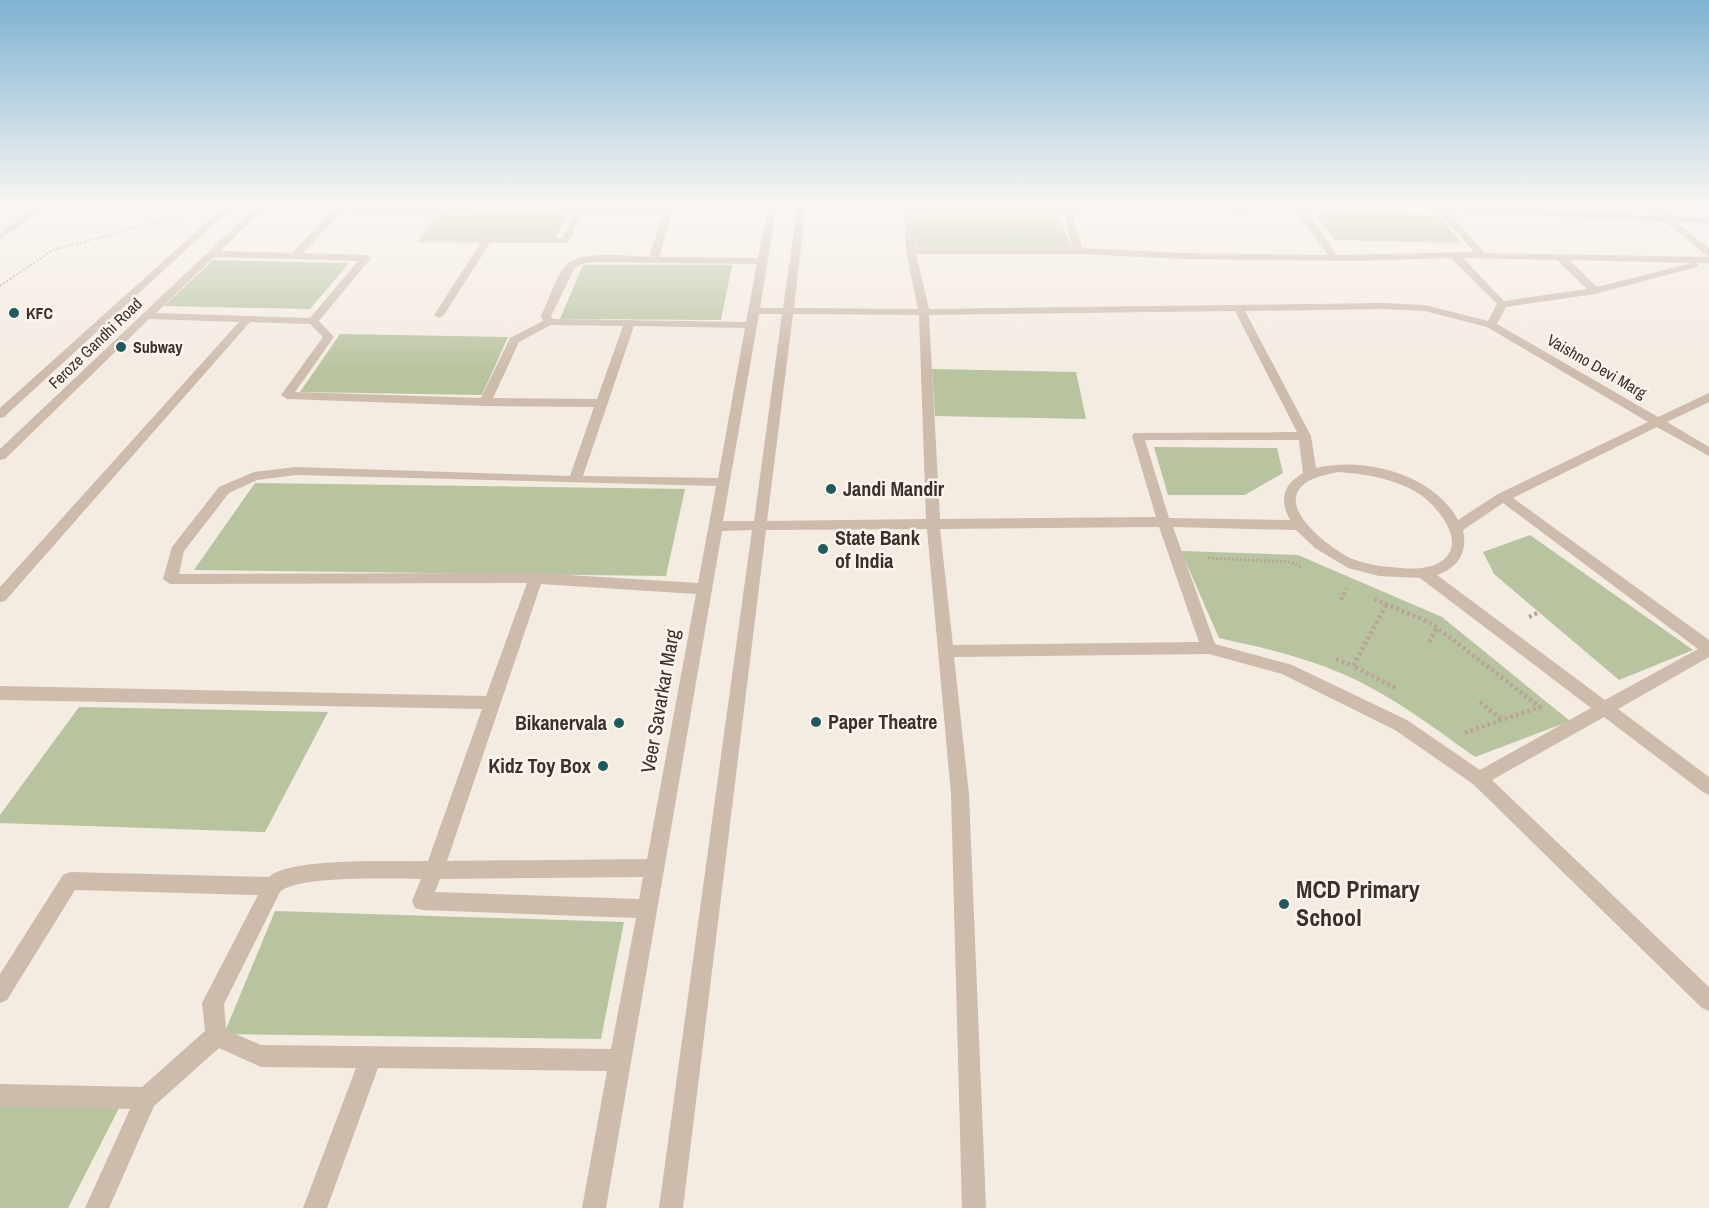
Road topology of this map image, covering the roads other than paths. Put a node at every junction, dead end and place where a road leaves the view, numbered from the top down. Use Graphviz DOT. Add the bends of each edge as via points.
graph roads {
  1 [pos="171,259"];
  2 [pos="205,259"];
  3 [pos="365,259"];
  4 [pos="475,259"];
  5 [pos="590,259"];
  6 [pos="616,259"];
  7 [pos="795,259"];
  8 [pos="913,259"];
  9 [pos="1458,259"];
  10 [pos="1562,259"];
  11 [pos="1663,259"];
  12 [pos="654,260"];
  13 [pos="1709,260"];
  14 [pos="763,261"];
  15 [pos="1595,291"];
  16 [pos="1502,304"];
  17 [pos="1238,307"];
  18 [pos="788,311"];
  19 [pos="924,312"];
  20 [pos="439,315"];
  21 [pos="147,316"];
  22 [pos="752,318"];
  23 [pos="247,319"];
  24 [pos="313,321"];
  25 [pos="549,322"];
  26 [pos="629,324"];
  27 [pos="1491,325"];
  28 [pos="1709,397"];
  29 [pos="485,402"];
  30 [pos="600,403"];
  31 [pos="0,414"];
  32 [pos="1658,420"];
  33 [pos="1305,436"];
  34 [pos="1709,452"];
  35 [pos="0,456"];
  36 [pos="1311,474"];
  37 [pos="575,480"];
  38 [pos="722,482"];
  39 [pos="1503,497"];
  40 [pos="1164,522"];
  41 [pos="933,524"];
  42 [pos="760,525"];
  43 [pos="1298,525"];
  44 [pos="715,526"];
  45 [pos="1458,527"];
  46 [pos="1424,573"];
  47 [pos="536,578"];
  48 [pos="703,589"];
  49 [pos="0,597"];
  50 [pos="1209,648"];
  51 [pos="1709,649"];
  52 [pos="946,651"];
  53 [pos="0,693"];
  54 [pos="491,703"];
  55 [pos="1606,708"];
  56 [pos="1479,779"];
  57 [pos="1709,787"];
  58 [pos="654,868"];
  59 [pos="434,870"];
  60 [pos="273,886"];
  61 [pos="647,909"];
  62 [pos="0,993"];
  63 [pos="1709,1001"];
  64 [pos="216,1036"];
  65 [pos="371,1057"];
  66 [pos="620,1060"];
  67 [pos="0,1095"];
  68 [pos="146,1098"];
  69 [pos="97,1208"];
  70 [pos="315,1208"];
  71 [pos="594,1208"];
  72 [pos="671,1208"];
  73 [pos="974,1208"];
  1 -- 31 [label="street, Feroze Gandhi Road"];
  2 -- 21 [label="street, Feroze Gandhi Road"];
  3 -- 24 [label="street"];
  4 -- 20 [label="street"];
  5 -- 25 [label="street" via="570,267 546,316"];
  6 -- 12 [label="street"];
  7 -- 18 [label="street"];
  8 -- 19 [label="street"];
  9 -- 16 [label="street"];
  10 -- 15 [label="street"];
  11 -- 13 [label="street"];
  12 -- 14 [label="street"];
  13 -- 15 [label="street"];
  14 -- 22 [label="street, Veer Savarkar Marg"];
  15 -- 16 [label="street"];
  16 -- 27 [label="street"];
  17 -- 19 [label="street, Vaishno Devi Marg"];
  17 -- 27 [label="street, Vaishno Devi Marg" via="1425,308"];
  17 -- 33 [label="street"];
  18 -- 19 [label="street, Vaishno Devi Marg"];
  18 -- 22 [label="street, Vaishno Devi Marg"];
  18 -- 42 [label="street"];
  19 -- 41 [label="street"];
  21 -- 23 [label="street"];
  21 -- 35 [label="street, Feroze Gandhi Road"];
  22 -- 26 [label="street, Vaishno Devi Marg"];
  22 -- 38 [label="street, Veer Savarkar Marg"];
  23 -- 24 [label="street"];
  23 -- 49 [label="street"];
  24 -- 29 [label="street" via="329,337 287,395"];
  25 -- 26 [label="street, Vaishno Devi Marg"];
  25 -- 29 [label="street" via="514,340"];
  26 -- 30 [label="street"];
  27 -- 32 [label="street, Vaishno Devi Marg"];
  28 -- 32 [label="street"];
  29 -- 30 [label="street"];
  30 -- 37 [label="street"];
  32 -- 34 [label="street, Vaishno Devi Marg"];
  32 -- 39 [label="street"];
  33 -- 36 [label="street"];
  33 -- 40 [label="street" via="1138,436"];
  36 -- 43 [label="street" via="1289,496"];
  36 -- 45 [label="street" via="1338,468 1393,477 1425,492"];
  37 -- 38 [label="street"];
  37 -- 47 [label="street" via="296,471 254,476 224,490 177,550 170,579"];
  38 -- 44 [label="street, Veer Savarkar Marg"];
  39 -- 45 [label="street"];
  39 -- 51 [label="street"];
  40 -- 41 [label="street"];
  40 -- 43 [label="street"];
  40 -- 50 [label="street"];
  41 -- 42 [label="street"];
  41 -- 52 [label="street"];
  42 -- 44 [label="street"];
  42 -- 72 [label="street"];
  43 -- 46 [label="street" via="1318,545 1344,561 1395,574"];
  44 -- 48 [label="street, Veer Savarkar Marg"];
  45 -- 46 [label="street" via="1460,543 1455,555 1445,566"];
  46 -- 55 [label="street"];
  47 -- 48 [label="street"];
  47 -- 54 [label="street"];
  48 -- 58 [label="street, Veer Savarkar Marg"];
  50 -- 52 [label="street"];
  50 -- 56 [label="street" via="1286,669 1401,725"];
  51 -- 55 [label="street"];
  52 -- 73 [label="street" via="960,794"];
  53 -- 54 [label="street"];
  54 -- 59 [label="street"];
  55 -- 56 [label="street"];
  55 -- 57 [label="street"];
  56 -- 63 [label="street"];
  58 -- 59 [label="street"];
  58 -- 61 [label="street, Veer Savarkar Marg"];
  59 -- 60 [label="street" via="328,871 280,879"];
  59 -- 61 [label="street" via="422,901"];
  60 -- 62 [label="street" via="70,881"];
  60 -- 64 [label="street" via="213,1003"];
  61 -- 66 [label="street, Veer Savarkar Marg"];
  64 -- 65 [label="street" via="261,1056"];
  64 -- 68 [label="street"];
  65 -- 66 [label="street"];
  65 -- 70 [label="street"];
  66 -- 71 [label="street, Veer Savarkar Marg"];
  67 -- 68 [label="street"];
  68 -- 69 [label="street"];
}
